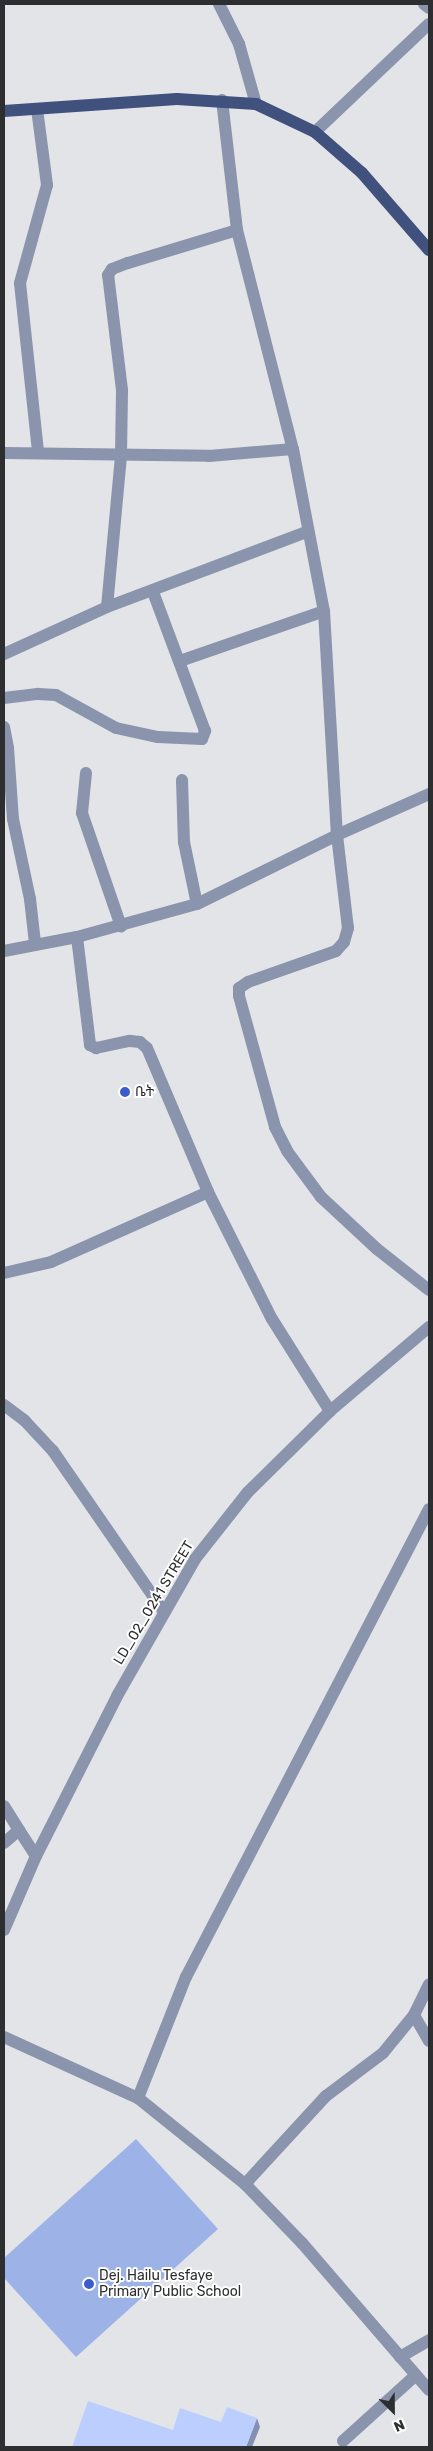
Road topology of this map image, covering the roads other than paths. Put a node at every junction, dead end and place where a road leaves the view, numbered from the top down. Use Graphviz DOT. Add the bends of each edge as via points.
graph roads {
  1 [pos="219,4"];
  2 [pos="424,4"];
  3 [pos="429,8"];
  4 [pos="429,24"];
  5 [pos="222,100"];
  6 [pos="256,104"];
  7 [pos="37,109"];
  8 [pos="4,111"];
  9 [pos="314,132"];
  10 [pos="237,230"];
  11 [pos="429,250"];
  12 [pos="293,449"];
  13 [pos="4,452"];
  14 [pos="38,452"];
  15 [pos="121,455"];
  16 [pos="307,532"];
  17 [pos="153,592"];
  18 [pos="107,607"];
  19 [pos="324,611"];
  20 [pos="4,654"];
  21 [pos="180,661"];
  22 [pos="4,698"];
  23 [pos="4,728"];
  24 [pos="86,773"];
  25 [pos="182,780"];
  26 [pos="429,794"];
  27 [pos="337,834"];
  28 [pos="197,904"];
  29 [pos="121,926"];
  30 [pos="77,937"];
  31 [pos="35,943"];
  32 [pos="4,951"];
  33 [pos="208,1192"];
  34 [pos="4,1273"];
  35 [pos="429,1290"];
  36 [pos="429,1327"];
  37 [pos="4,1406"];
  38 [pos="330,1412"];
  39 [pos="429,1509"];
  40 [pos="164,1612"];
  41 [pos="4,1806"];
  42 [pos="18,1830"];
  43 [pos="4,1843"];
  44 [pos="36,1856"];
  45 [pos="4,1930"];
  46 [pos="429,1984"];
  47 [pos="414,2015"];
  48 [pos="4,2037"];
  49 [pos="429,2041"];
  50 [pos="138,2098"];
  51 [pos="244,2184"];
  52 [pos="429,2340"];
  53 [pos="400,2357"];
  54 [pos="416,2376"];
  55 [pos="429,2390"];
  56 [pos="343,2441"];
  1 -- 6 [label="street" via="239,44"];
  2 -- 3 [label="street"];
  4 -- 9 [label="street"];
  5 -- 6 [label="main road"];
  5 -- 7 [label="main road" via="150,100"];
  5 -- 10 [label="street"];
  6 -- 9 [label="main road"];
  7 -- 8 [label="main road"];
  7 -- 14 [label="street" via="47,185 20,283"];
  9 -- 11 [label="main road" via="362,173"];
  10 -- 12 [label="street"];
  10 -- 15 [label="street" via="112,268 108,275 122,390"];
  12 -- 15 [label="street" via="209,456"];
  12 -- 16 [label="street"];
  13 -- 14 [label="street"];
  14 -- 15 [label="street"];
  15 -- 18 [label="street"];
  16 -- 17 [label="street"];
  16 -- 19 [label="street"];
  17 -- 18 [label="street"];
  17 -- 21 [label="street"];
  18 -- 20 [label="street"];
  19 -- 21 [label="street"];
  19 -- 27 [label="street"];
  21 -- 22 [label="street" via="205,731 202,739 158,737 116,728 56,695"];
  23 -- 31 [label="street" via="13,819"];
  24 -- 29 [label="street" via="82,813"];
  25 -- 28 [label="street" via="184,842"];
  26 -- 27 [label="street"];
  27 -- 28 [label="street"];
  27 -- 35 [label="street" via="348,928 344,942 336,951 248,982 240,988 239,996 274,1127 287,1152 321,1197 377,1249"];
  28 -- 29 [label="street"];
  29 -- 30 [label="street"];
  30 -- 31 [label="street"];
  30 -- 33 [label="street" via="90,1044 96,1048 130,1041 140,1042 148,1048"];
  31 -- 32 [label="street"];
  33 -- 34 [label="street" via="51,1262"];
  33 -- 38 [label="street" via="272,1319"];
  36 -- 38 [label="street, LD_02_0241 STREET"];
  37 -- 40 [label="street" via="25,1421 53,1451"];
  38 -- 40 [label="street, LD_02_0241 STREET" via="248,1492 195,1559"];
  39 -- 50 [label="street" via="186,1977"];
  40 -- 44 [label="street, LD_02_0241 STREET"];
  41 -- 42 [label="street"];
  42 -- 43 [label="street"];
  42 -- 44 [label="street"];
  44 -- 45 [label="street, LD_02_0241 STREET"];
  46 -- 47 [label="street"];
  47 -- 49 [label="street"];
  47 -- 51 [label="street" via="383,2053 326,2096"];
  48 -- 50 [label="street"];
  50 -- 51 [label="street"];
  51 -- 53 [label="street" via="302,2243"];
  52 -- 53 [label="street"];
  53 -- 54 [label="street"];
  54 -- 55 [label="street"];
  54 -- 56 [label="street"];
}
